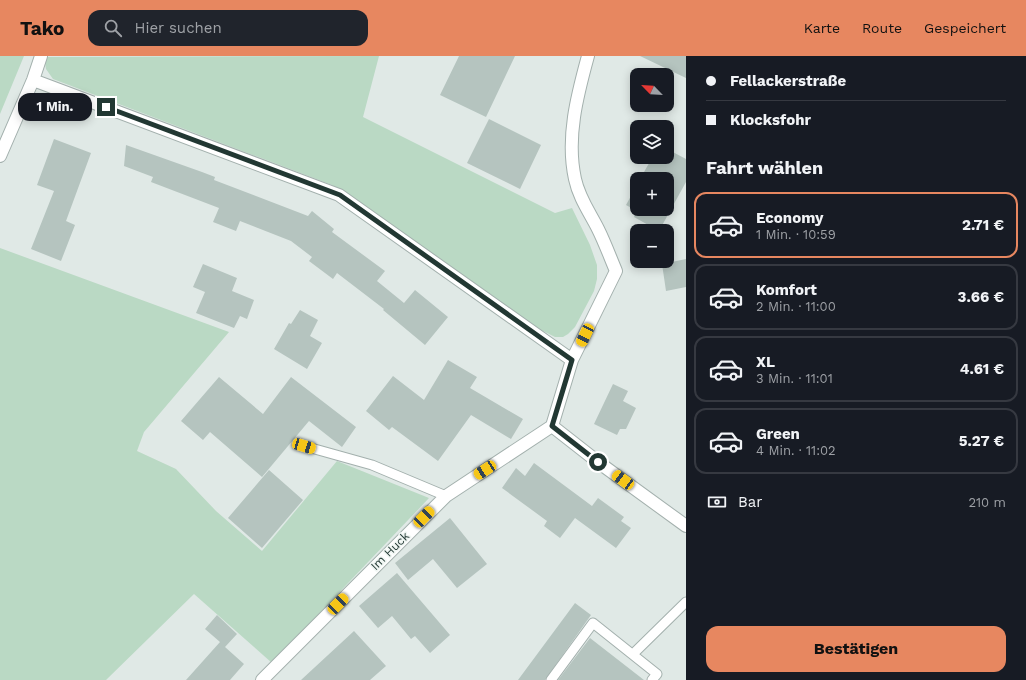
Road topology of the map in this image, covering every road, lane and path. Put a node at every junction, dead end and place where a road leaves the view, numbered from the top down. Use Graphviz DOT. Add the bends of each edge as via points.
graph roads {
  1 [pos="41,56"];
  2 [pos="588,56"];
  3 [pos="33,80"];
  4 [pos="0,156"];
  5 [pos="572,360"];
  6 [pos="552,426"];
  7 [pos="304,446"];
  8 [pos="446,496"];
  9 [pos="686,526"];
  10 [pos="686,602"];
  11 [pos="633,654"];
  12 [pos="262,680"];
  13 [pos="551,680"];
  14 [pos="652,680"];
  1 -- 3 [label="street"];
  2 -- 5 [label="street" via="572,126 575,179 584,205 616,271"];
  3 -- 4 [label="street"];
  3 -- 5 [label="street" via="340,195"];
  5 -- 6 [label="street"];
  6 -- 8 [label="street, Im Huck"];
  6 -- 9 [label="street"];
  7 -- 8 [label="lane" via="372,465"];
  8 -- 12 [label="street, Im Huck"];
  10 -- 11 [label="lane"];
  11 -- 13 [label="lane" via="594,623"];
  11 -- 14 [label="lane" via="657,674"];
}
